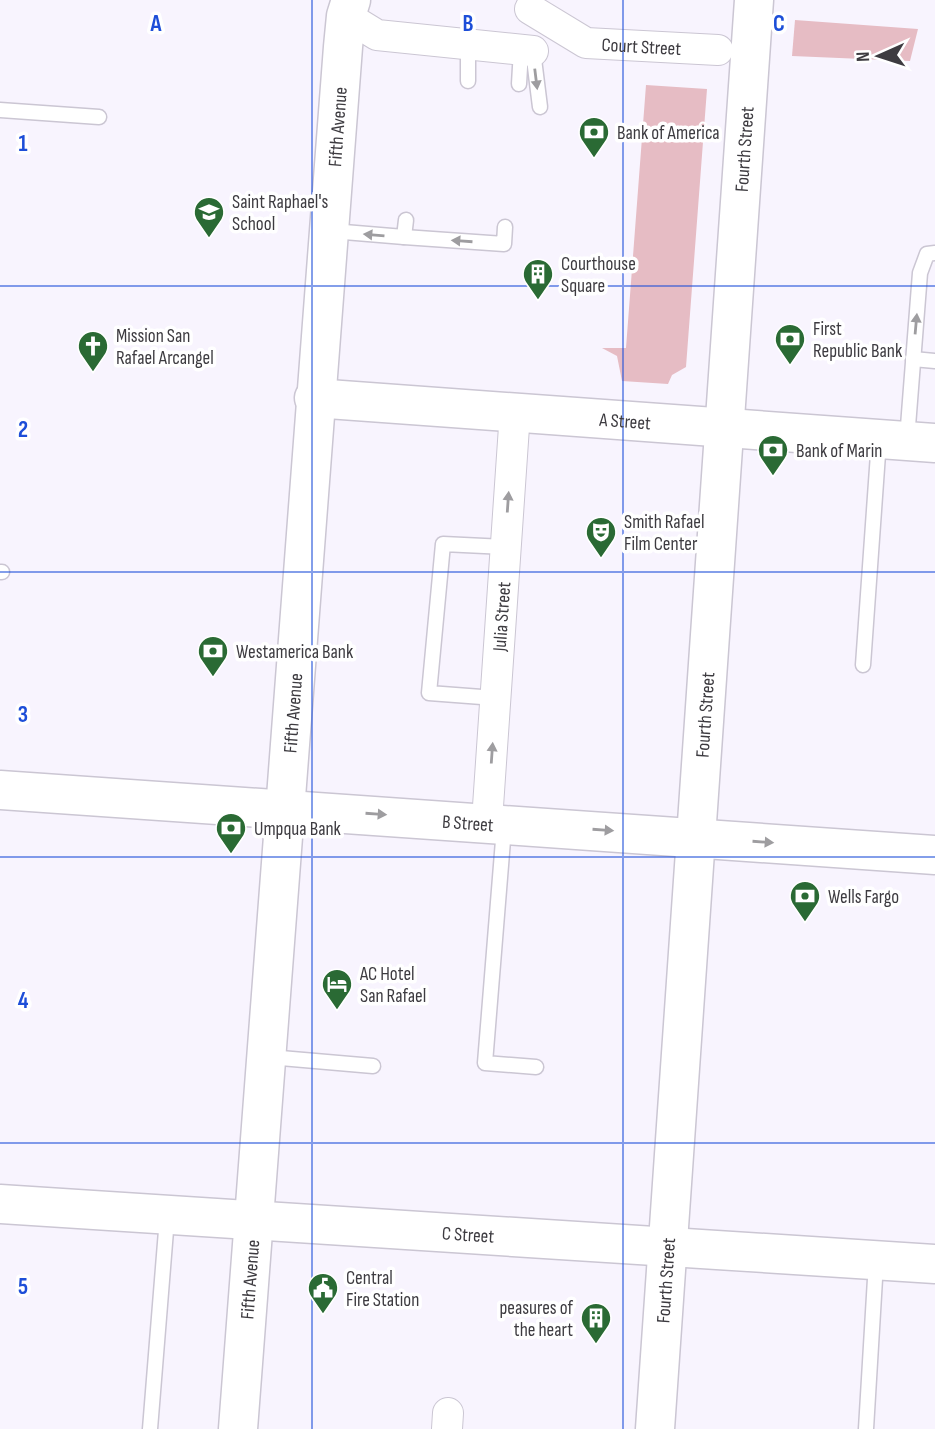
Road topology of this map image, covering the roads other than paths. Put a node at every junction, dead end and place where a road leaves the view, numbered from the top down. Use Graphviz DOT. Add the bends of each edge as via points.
graph roads {
  1 [pos="754,0"];
  2 [pos="340,5"];
  3 [pos="530,9"];
  4 [pos="468,46"];
  5 [pos="719,50"];
  6 [pos="527,51"];
  7 [pos="468,81"];
  8 [pos="519,84"];
  9 [pos="540,107"];
  10 [pos="0,110"];
  11 [pos="99,117"];
  12 [pos="406,220"];
  13 [pos="505,227"];
  14 [pos="328,231"];
  15 [pos="404,237"];
  16 [pos="935,253"];
  17 [pos="913,359"];
  18 [pos="935,360"];
  19 [pos="314,398"];
  20 [pos="515,412"];
  21 [pos="723,427"];
  22 [pos="907,441"];
  23 [pos="505,547"];
  24 [pos="863,664"];
  25 [pos="495,698"];
  26 [pos="0,790"];
  27 [pos="284,808"];
  28 [pos="496,822"];
  29 [pos="695,837"];
  30 [pos="935,855"];
  31 [pos="264,1057"];
  32 [pos="373,1066"];
  33 [pos="536,1068"];
  34 [pos="0,1204"];
  35 [pos="167,1215"];
  36 [pos="252,1220"];
  37 [pos="668,1248"];
  38 [pos="876,1261"];
  39 [pos="935,1264"];
  40 [pos="150,1429"];
  41 [pos="238,1429"];
  42 [pos="655,1429"];
  43 [pos="866,1429"];
  1 -- 21 [label="street, Fourth Street"];
  2 -- 4 [label="street" via="377,35"];
  2 -- 14 [label="street, Fifth Avenue"];
  3 -- 5 [label="street, Court Street" via="586,43"];
  4 -- 6 [label="street"];
  4 -- 7 [label="lane"];
  6 -- 8 [label="lane"];
  6 -- 9 [label="lane, one-way"];
  10 -- 11 [label="lane"];
  12 -- 15 [label="lane"];
  13 -- 15 [label="lane, one-way" via="503,244"];
  15 -- 14 [label="lane, one-way"];
  14 -- 19 [label="street, Fifth Avenue"];
  17 -- 16 [label="lane, one-way" via="920,273 928,254"];
  17 -- 18 [label="lane"];
  17 -- 22 [label="lane"];
  19 -- 20 [label="street, A Street"];
  19 -- 27 [label="street, Fifth Avenue"];
  20 -- 21 [label="street, A Street"];
  23 -- 20 [label="street, Julia Street, one-way"];
  21 -- 22 [label="street, A Street"];
  21 -- 29 [label="street, Fourth Street"];
  22 -- 24 [label="lane"];
  23 -- 25 [label="street, Julia Street"];
  23 -- 25 [label="lane" via="443,544 429,692"];
  28 -- 25 [label="street, Julia Street, one-way"];
  26 -- 27 [label="street, B Street"];
  27 -- 28 [label="street, B Street, one-way"];
  27 -- 31 [label="street, Fifth Avenue"];
  28 -- 29 [label="street, B Street, one-way"];
  28 -- 33 [label="lane" via="485,1063"];
  29 -- 30 [label="street, B Street, one-way"];
  29 -- 37 [label="street, Fourth Street"];
  31 -- 32 [label="lane"];
  31 -- 36 [label="street, Fifth Avenue"];
  34 -- 35 [label="street, C Street"];
  35 -- 36 [label="street, C Street"];
  35 -- 40 [label="lane"];
  36 -- 37 [label="street, C Street"];
  36 -- 41 [label="street, Fifth Avenue"];
  37 -- 38 [label="street, C Street"];
  37 -- 42 [label="street, Fourth Street"];
  38 -- 39 [label="street, C Street"];
  38 -- 43 [label="lane"];
}
